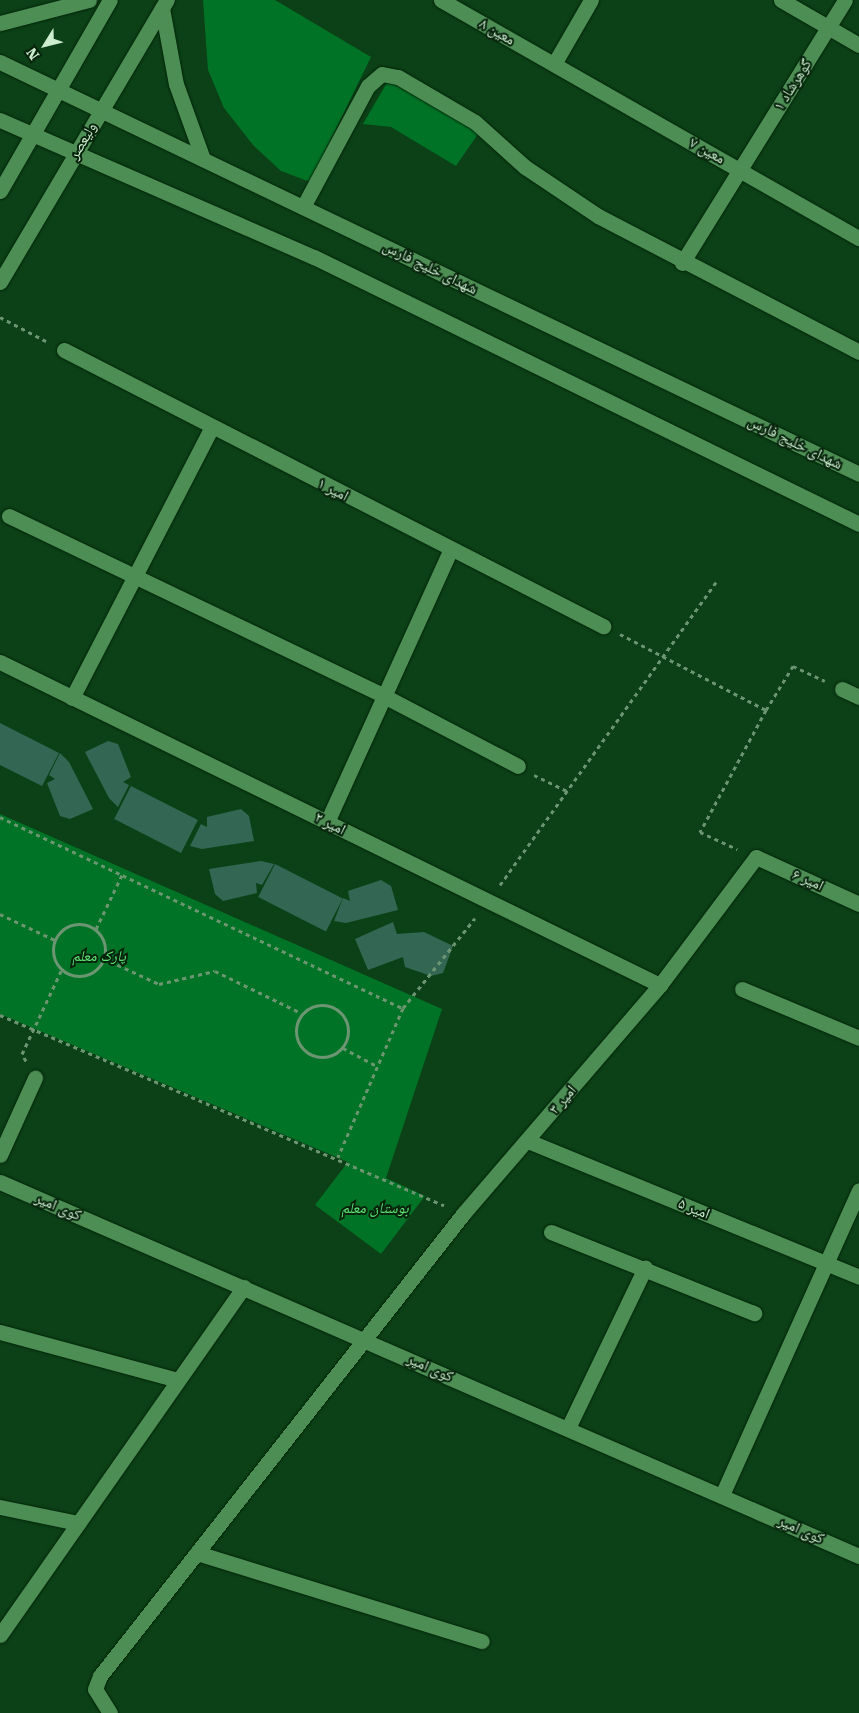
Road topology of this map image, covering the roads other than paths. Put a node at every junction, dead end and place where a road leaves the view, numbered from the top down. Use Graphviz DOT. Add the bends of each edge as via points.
graph roads {
  1 [pos="89,0"];
  2 [pos="110,0"];
  3 [pos="441,0"];
  4 [pos="591,0"];
  5 [pos="781,0"];
  6 [pos="844,0"];
  7 [pos="165,4"];
  8 [pos="0,23"];
  9 [pos="828,28"];
  10 [pos="859,45"];
  11 [pos="0,62"];
  12 [pos="554,64"];
  13 [pos="58,88"];
  14 [pos="103,110"];
  15 [pos="0,120"];
  16 [pos="31,135"];
  17 [pos="75,155"];
  18 [pos="203,158"];
  19 [pos="739,169"];
  20 [pos="0,191"];
  21 [pos="303,207"];
  22 [pos="859,238"];
  23 [pos="682,262"];
  24 [pos="0,282"];
  25 [pos="64,350"];
  26 [pos="859,352"];
  27 [pos="212,427"];
  28 [pos="859,474"];
  29 [pos="9,516"];
  30 [pos="859,524"];
  31 [pos="450,551"];
  32 [pos="135,577"];
  33 [pos="603,626"];
  34 [pos="0,662"];
  35 [pos="842,689"];
  36 [pos="384,696"];
  37 [pos="72,698"];
  38 [pos="859,698"];
  39 [pos="518,766"];
  40 [pos="327,822"];
  41 [pos="756,857"];
  42 [pos="859,904"];
  43 [pos="660,986"];
  44 [pos="742,989"];
  45 [pos="859,1038"];
  46 [pos="35,1078"];
  47 [pos="528,1141"];
  48 [pos="0,1155"];
  49 [pos="0,1182"];
  50 [pos="859,1190"];
  51 [pos="551,1232"];
  52 [pos="826,1262"];
  53 [pos="645,1268"];
  54 [pos="859,1277"];
  55 [pos="244,1287"];
  56 [pos="754,1313"];
  57 [pos="0,1332"];
  58 [pos="365,1340"];
  59 [pos="178,1380"];
  60 [pos="568,1428"];
  61 [pos="722,1495"];
  62 [pos="0,1507"];
  63 [pos="78,1523"];
  64 [pos="197,1553"];
  65 [pos="859,1556"];
  66 [pos="0,1636"];
  67 [pos="482,1641"];
  68 [pos="110,1713"];
  1 -- 8 [label="street"];
  2 -- 13 [label="street"];
  3 -- 12 [label="street, معین ۸"];
  4 -- 12 [label="street"];
  5 -- 9 [label="street"];
  6 -- 9 [label="street, گوهرشاد ۱"];
  7 -- 14 [label="street, ولیعصر"];
  7 -- 18 [label="street" via="176,84"];
  9 -- 10 [label="street"];
  9 -- 19 [label="street, گوهرشاد ۱"];
  11 -- 13 [label="street, شهدای خلیج فارس"];
  12 -- 19 [label="street, معین ۷"];
  13 -- 14 [label="street, شهدای خلیج فارس"];
  13 -- 16 [label="street"];
  14 -- 17 [label="street, ولیعصر"];
  14 -- 18 [label="street, شهدای خلیج فارس"];
  15 -- 16 [label="street"];
  16 -- 17 [label="street"];
  16 -- 20 [label="street"];
  17 -- 24 [label="street, ولیعصر"];
  17 -- 30 [label="street" via="127,173 314,256"];
  18 -- 21 [label="street, شهدای خلیج فارس"];
  19 -- 22 [label="street, معین ۷"];
  19 -- 23 [label="street, گوهرشاد ۱"];
  21 -- 23 [label="street" via="368,86 382,74 398,77 475,122 534,172 598,216"];
  21 -- 28 [label="street, شهدای خلیج فارس"];
  23 -- 26 [label="street"];
  25 -- 27 [label="street, امیر ۱"];
  27 -- 31 [label="street, امیر ۱"];
  27 -- 32 [label="street"];
  29 -- 32 [label="street"];
  31 -- 33 [label="street, امیر ۱"];
  31 -- 36 [label="street"];
  32 -- 36 [label="street"];
  32 -- 37 [label="street"];
  34 -- 37 [label="street, امیر ۲"];
  35 -- 38 [label="street"];
  36 -- 39 [label="street"];
  36 -- 40 [label="street"];
  37 -- 40 [label="street, امیر ۲"];
  40 -- 43 [label="street, امیر ۲"];
  41 -- 42 [label="street, امیر ۶"];
  41 -- 43 [label="street, امیر ۳"];
  43 -- 47 [label="street, امیر ۳"];
  44 -- 45 [label="street"];
  46 -- 48 [label="street"];
  47 -- 52 [label="street, امیر ۵"];
  47 -- 58 [label="street, امیر ۳" via="463,1214"];
  49 -- 55 [label="street, کوی امیر"];
  50 -- 52 [label="street"];
  51 -- 53 [label="street"];
  52 -- 54 [label="street, امیر ۵"];
  52 -- 61 [label="street"];
  53 -- 56 [label="street"];
  53 -- 60 [label="street"];
  55 -- 58 [label="street, کوی امیر"];
  55 -- 59 [label="street"];
  57 -- 59 [label="street"];
  58 -- 60 [label="street, کوی امیر"];
  58 -- 64 [label="street, امیر ۳"];
  59 -- 63 [label="street"];
  60 -- 61 [label="street, کوی امیر"];
  61 -- 65 [label="street, کوی امیر"];
  62 -- 63 [label="street"];
  63 -- 66 [label="street"];
  64 -- 67 [label="street"];
  64 -- 68 [label="street, امیر ۳" via="100,1676 96,1689"];
}
